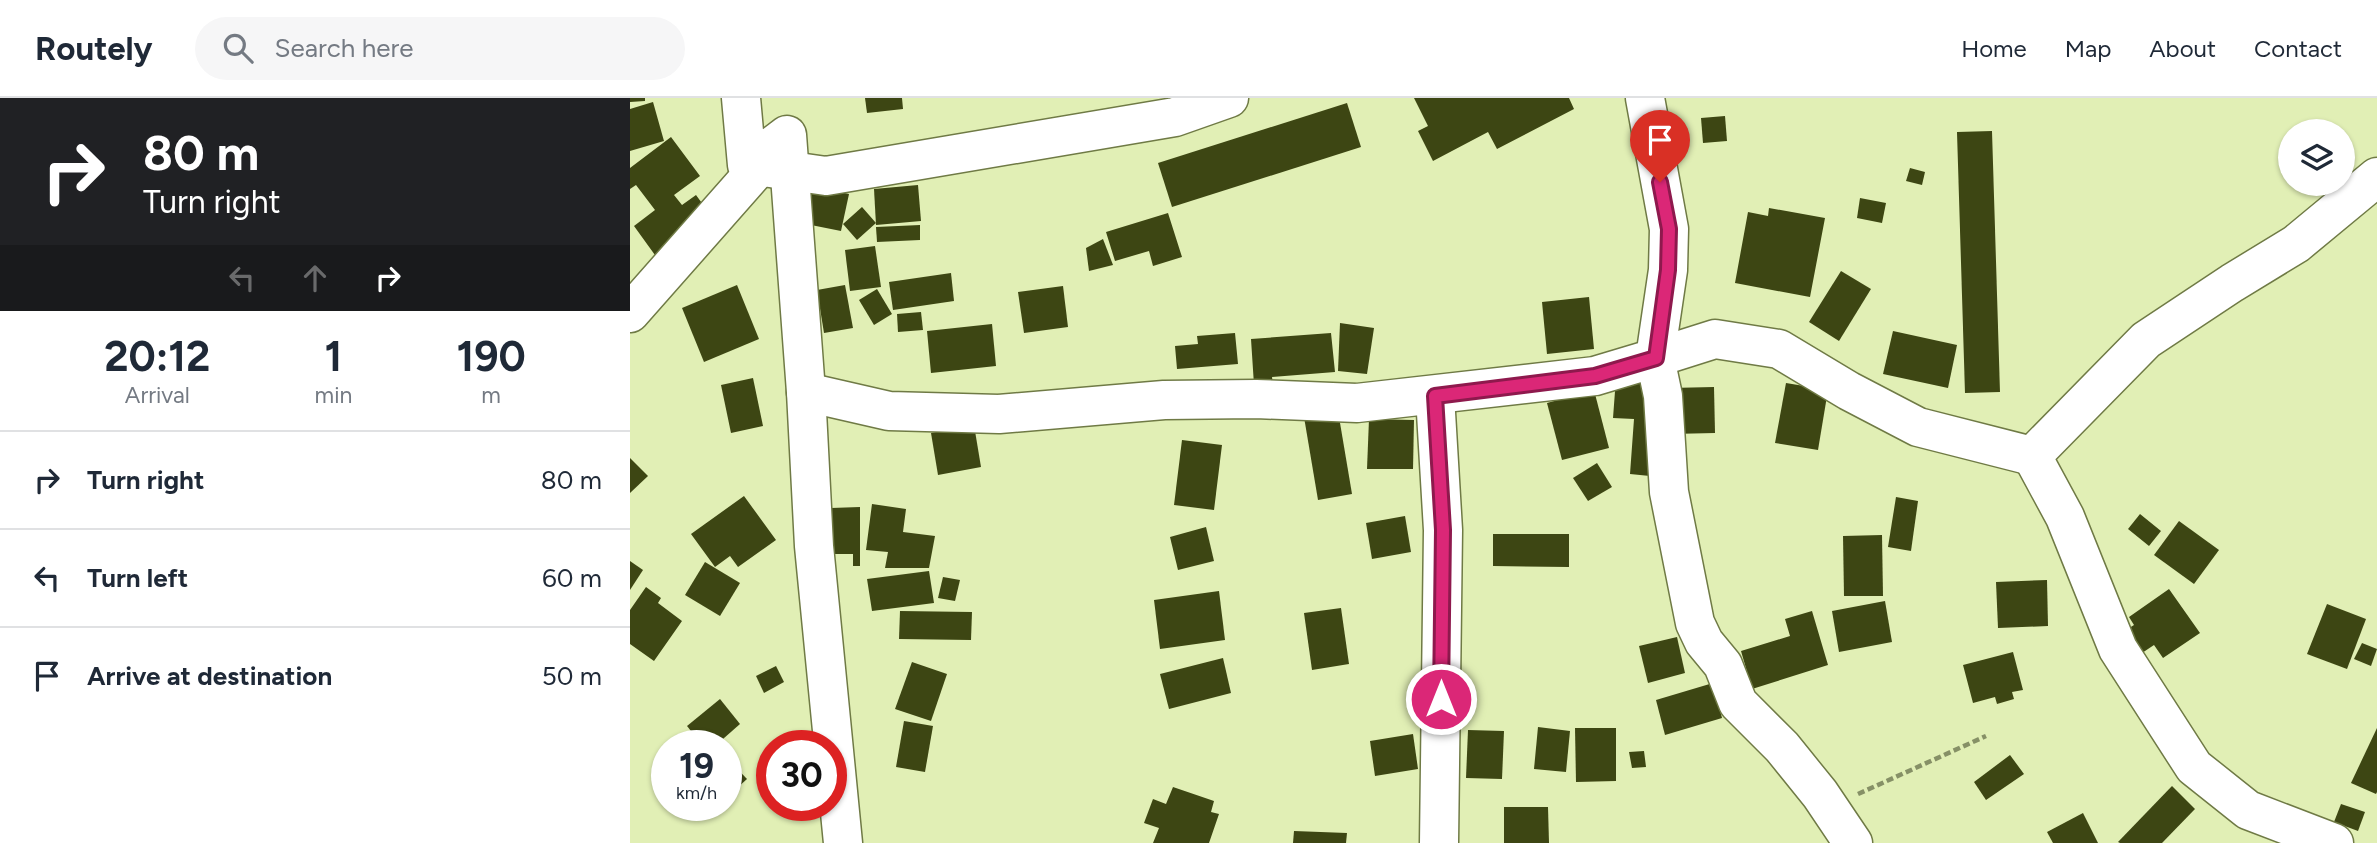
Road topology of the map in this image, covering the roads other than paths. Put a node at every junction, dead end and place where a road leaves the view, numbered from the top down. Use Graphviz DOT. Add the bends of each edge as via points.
graph roads {
  1 [pos="741,98"];
  2 [pos="1229,98"];
  3 [pos="1646,98"];
  4 [pos="786,135"];
  5 [pos="747,165"];
  6 [pos="2377,177"];
  7 [pos="630,313"];
  8 [pos="1656,358"];
  9 [pos="806,392"];
  10 [pos="1435,396"];
  11 [pos="2032,456"];
  12 [pos="843,843"];
  13 [pos="1439,843"];
  14 [pos="1853,843"];
  15 [pos="2334,843"];
  1 -- 5 [label="street"];
  2 -- 5 [label="street" via="1175,117 826,176"];
  3 -- 8 [label="street" via="1669,229"];
  4 -- 5 [label="street"];
  4 -- 7 [label="street"];
  4 -- 9 [label="street"];
  6 -- 11 [label="street" via="2296,244 2146,340"];
  8 -- 10 [label="street" via="1595,376"];
  8 -- 11 [label="street" via="1715,339 1779,349 1918,427"];
  8 -- 14 [label="street" via="1669,492 1695,623 1723,665 1738,703 1782,747"];
  9 -- 10 [label="street" via="890,411 999,414 1164,400 1357,403"];
  9 -- 12 [label="street" via="814,546"];
  10 -- 13 [label="street" via="1443,530"];
  11 -- 15 [label="street" via="2066,517 2118,649 2194,767 2248,810"];
}
